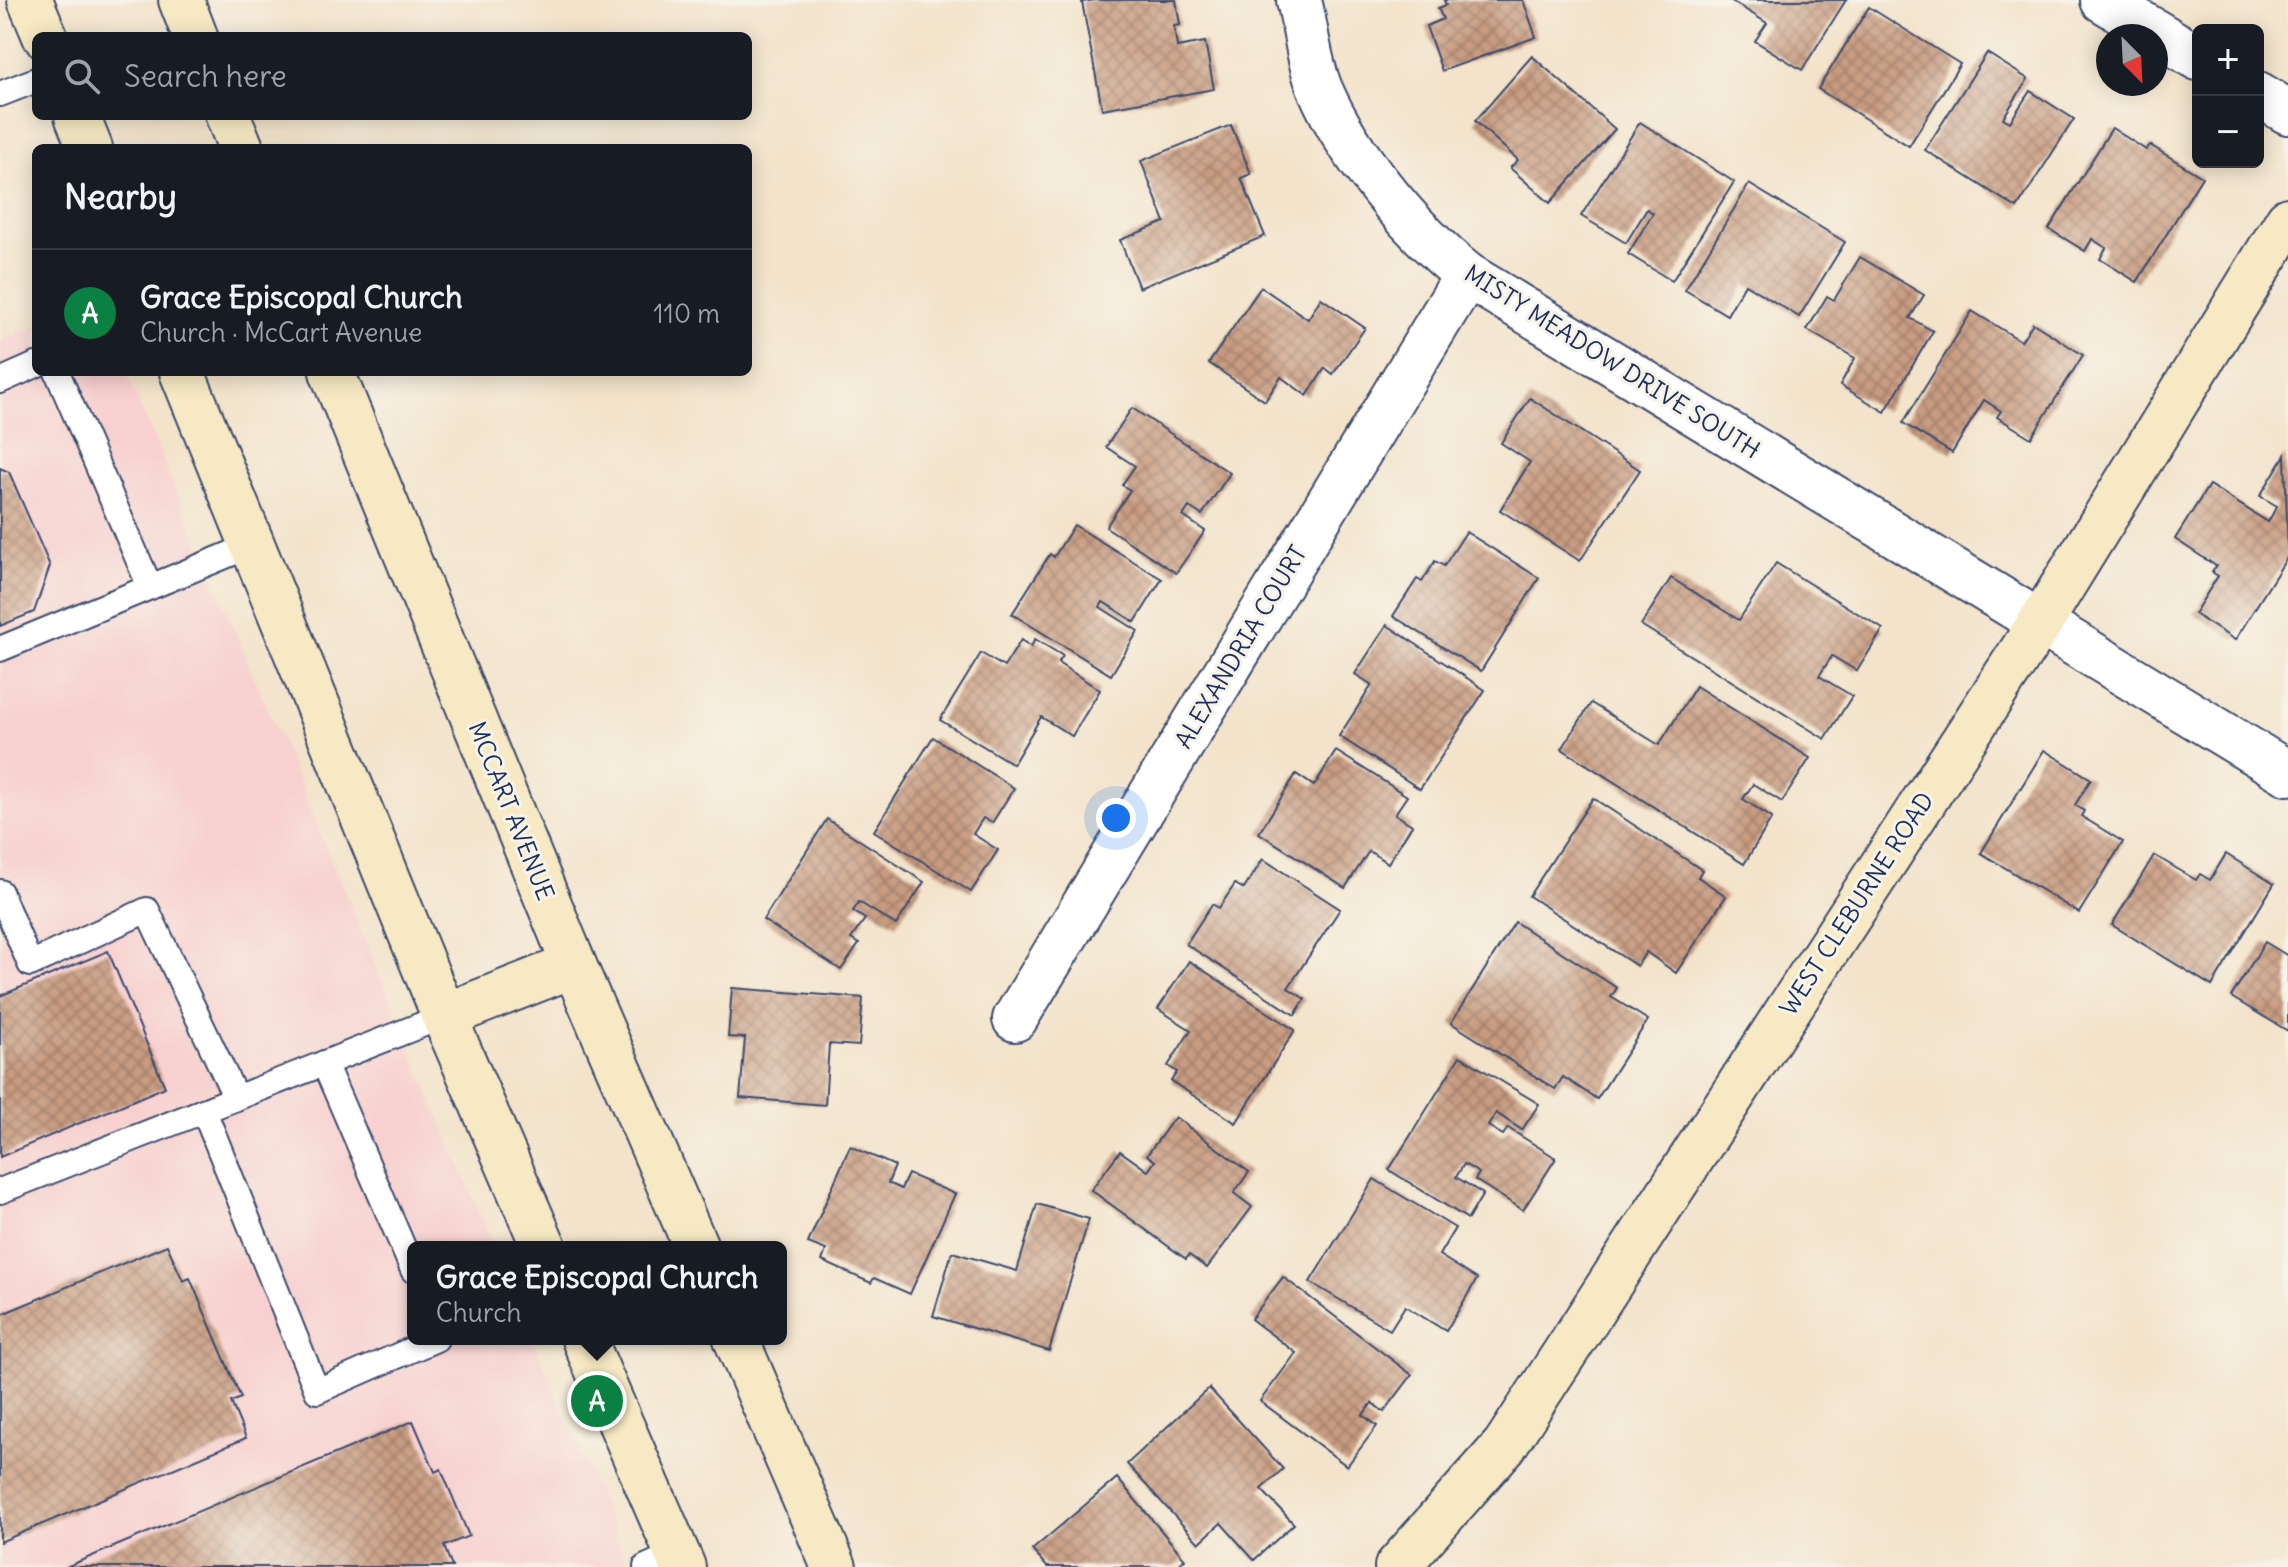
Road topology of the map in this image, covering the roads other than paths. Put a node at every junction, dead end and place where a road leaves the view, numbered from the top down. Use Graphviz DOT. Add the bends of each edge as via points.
graph roads {
  1 [pos="30,0"];
  2 [pos="181,0"];
  3 [pos="1299,0"];
  4 [pos="2103,0"];
  5 [pos="43,32"];
  6 [pos="193,32"];
  7 [pos="2192,54"];
  8 [pos="32,82"];
  9 [pos="0,94"];
  10 [pos="2261,96"];
  11 [pos="2288,112"];
  12 [pos="79,120"];
  13 [pos="230,120"];
  14 [pos="88,144"];
  15 [pos="239,144"];
  16 [pos="2288,220"];
  17 [pos="1467,275"];
  18 [pos="32,367"];
  19 [pos="59,376"];
  20 [pos="184,376"];
  21 [pos="334,376"];
  22 [pos="0,381"];
  23 [pos="252,545"];
  24 [pos="150,587"];
  25 [pos="2040,623"];
  26 [pos="0,649"];
  27 [pos="2288,773"];
  28 [pos="0,892"];
  29 [pos="574,965"];
  30 [pos="444,1016"];
  31 [pos="1015,1019"];
  32 [pos="324,1063"];
  33 [pos="236,1098"];
  34 [pos="204,1111"];
  35 [pos="0,1191"];
  36 [pos="541,1241"];
  37 [pos="693,1241"];
  38 [pos="407,1256"];
  39 [pos="422,1345"];
  40 [pos="586,1345"];
  41 [pos="739,1345"];
  42 [pos="669,1562"];
  43 [pos="834,1567"];
  44 [pos="1397,1567"];
  1 -- 5 [label="main road"];
  2 -- 6 [label="main road"];
  3 -- 17 [label="street, MISTY MEADOW DRIVE SOUTH" via="1319,87 1342,132 1426,242"];
  4 -- 7 [label="street"];
  8 -- 9 [label="lane"];
  10 -- 11 [label="street"];
  12 -- 14 [label="main road"];
  13 -- 15 [label="main road"];
  16 -- 25 [label="main road, WEST CLEBURNE ROAD"];
  17 -- 25 [label="street, MISTY MEADOW DRIVE SOUTH"];
  17 -- 31 [label="street, ALEXANDRIA COURT"];
  18 -- 22 [label="lane"];
  19 -- 24 [label="lane"];
  20 -- 23 [label="main road"];
  21 -- 29 [label="main road, MCCART AVENUE"];
  23 -- 24 [label="lane"];
  23 -- 30 [label="main road"];
  24 -- 26 [label="lane"];
  25 -- 27 [label="street, MISTY MEADOW DRIVE SOUTH"];
  25 -- 44 [label="main road, WEST CLEBURNE ROAD" via="1505,1445"];
  28 -- 33 [label="lane" via="30,964 147,910"];
  29 -- 30 [label="main road"];
  29 -- 37 [label="main road, MCCART AVENUE"];
  30 -- 32 [label="lane"];
  30 -- 36 [label="main road"];
  32 -- 33 [label="lane"];
  32 -- 38 [label="lane"];
  33 -- 34 [label="lane"];
  34 -- 35 [label="lane"];
  34 -- 39 [label="lane" via="317,1391"];
  40 -- 42 [label="main road"];
  41 -- 43 [label="main road"];
}
